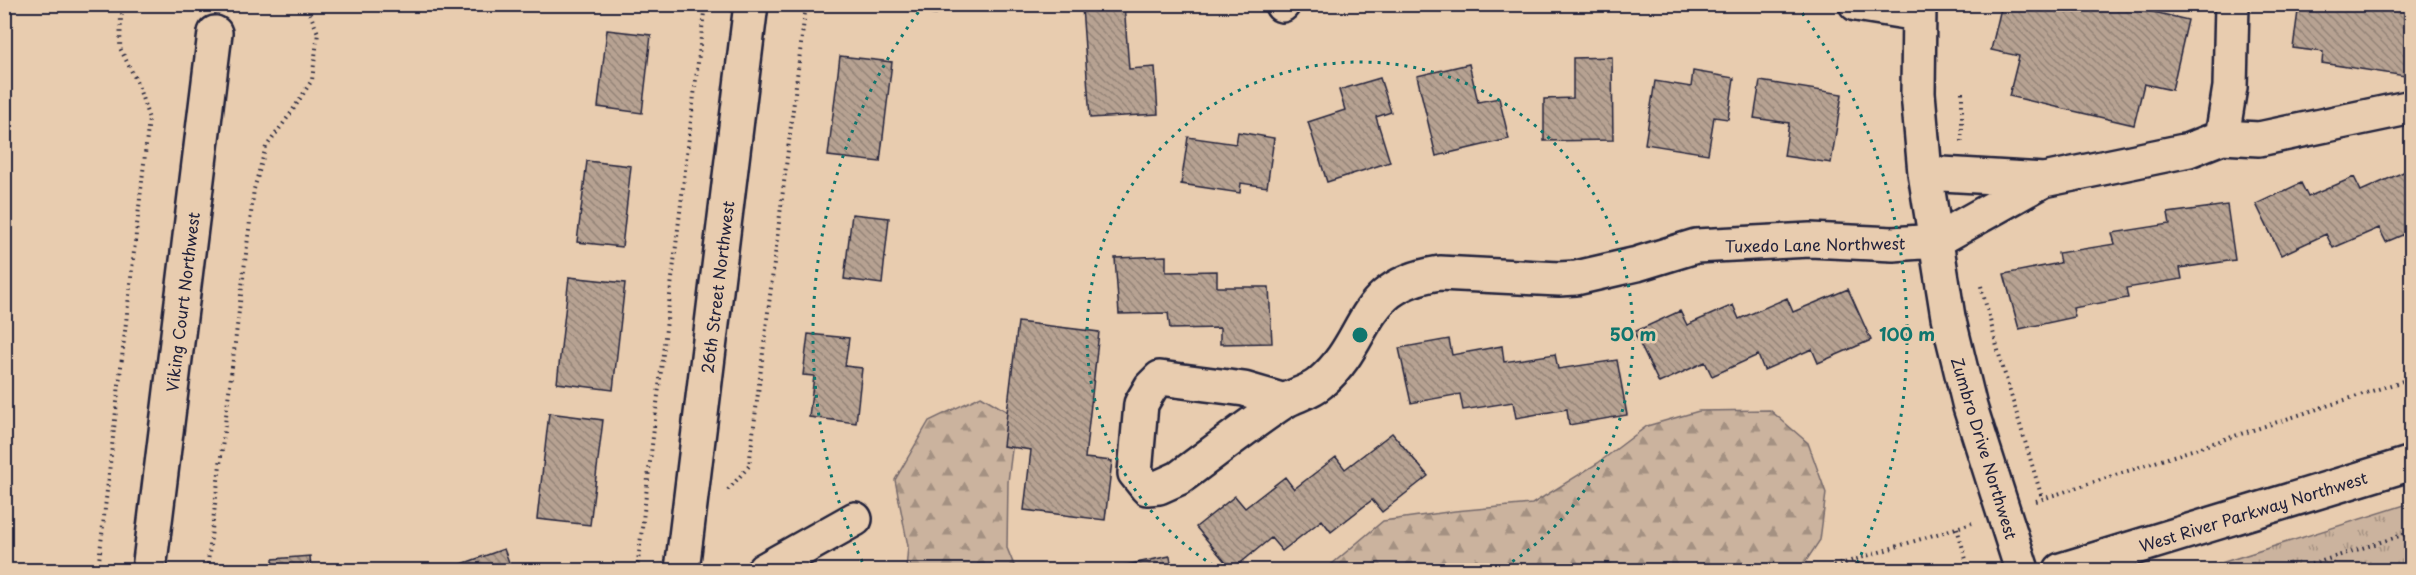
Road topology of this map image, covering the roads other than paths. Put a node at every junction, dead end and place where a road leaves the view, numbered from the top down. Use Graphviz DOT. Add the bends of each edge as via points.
graph roads {
  1 [pos="751,4"];
  2 [pos="1856,4"];
  3 [pos="2232,4"];
  4 [pos="1919,9"];
  5 [pos="215,33"];
  6 [pos="2412,107"];
  7 [pos="2222,137"];
  8 [pos="1924,173"];
  9 [pos="2044,180"];
  10 [pos="1935,241"];
  11 [pos="1285,401"];
  12 [pos="2412,463"];
  13 [pos="855,519"];
  14 [pos="149,570"];
  15 [pos="682,570"];
  16 [pos="764,570"];
  17 [pos="2022,570"];
  18 [pos="2061,570"];
  1 -- 15 [label="street, 26th Street Northwest"];
  2 -- 4 [label="street"];
  3 -- 7 [label="street" via="2230,87"];
  4 -- 8 [label="street, Zumbro Drive Northwest" via="1918,93"];
  5 -- 14 [label="street, Viking Court Northwest"];
  6 -- 7 [label="street" via="2259,139"];
  7 -- 9 [label="street" via="2189,150"];
  8 -- 9 [label="street"];
  8 -- 10 [label="street, Zumbro Drive Northwest"];
  9 -- 10 [label="street"];
  10 -- 11 [label="street, Tuxedo Lane Northwest" via="1893,244 1810,240 1696,246 1576,278 1440,273 1423,276 1389,291 1372,309 1332,370 1318,384"];
  10 -- 17 [label="street, Zumbro Drive Northwest" via="1970,407"];
  12 -- 18 [label="street, West River Parkway Northwest"];
  13 -- 16 [label="street"];
}
